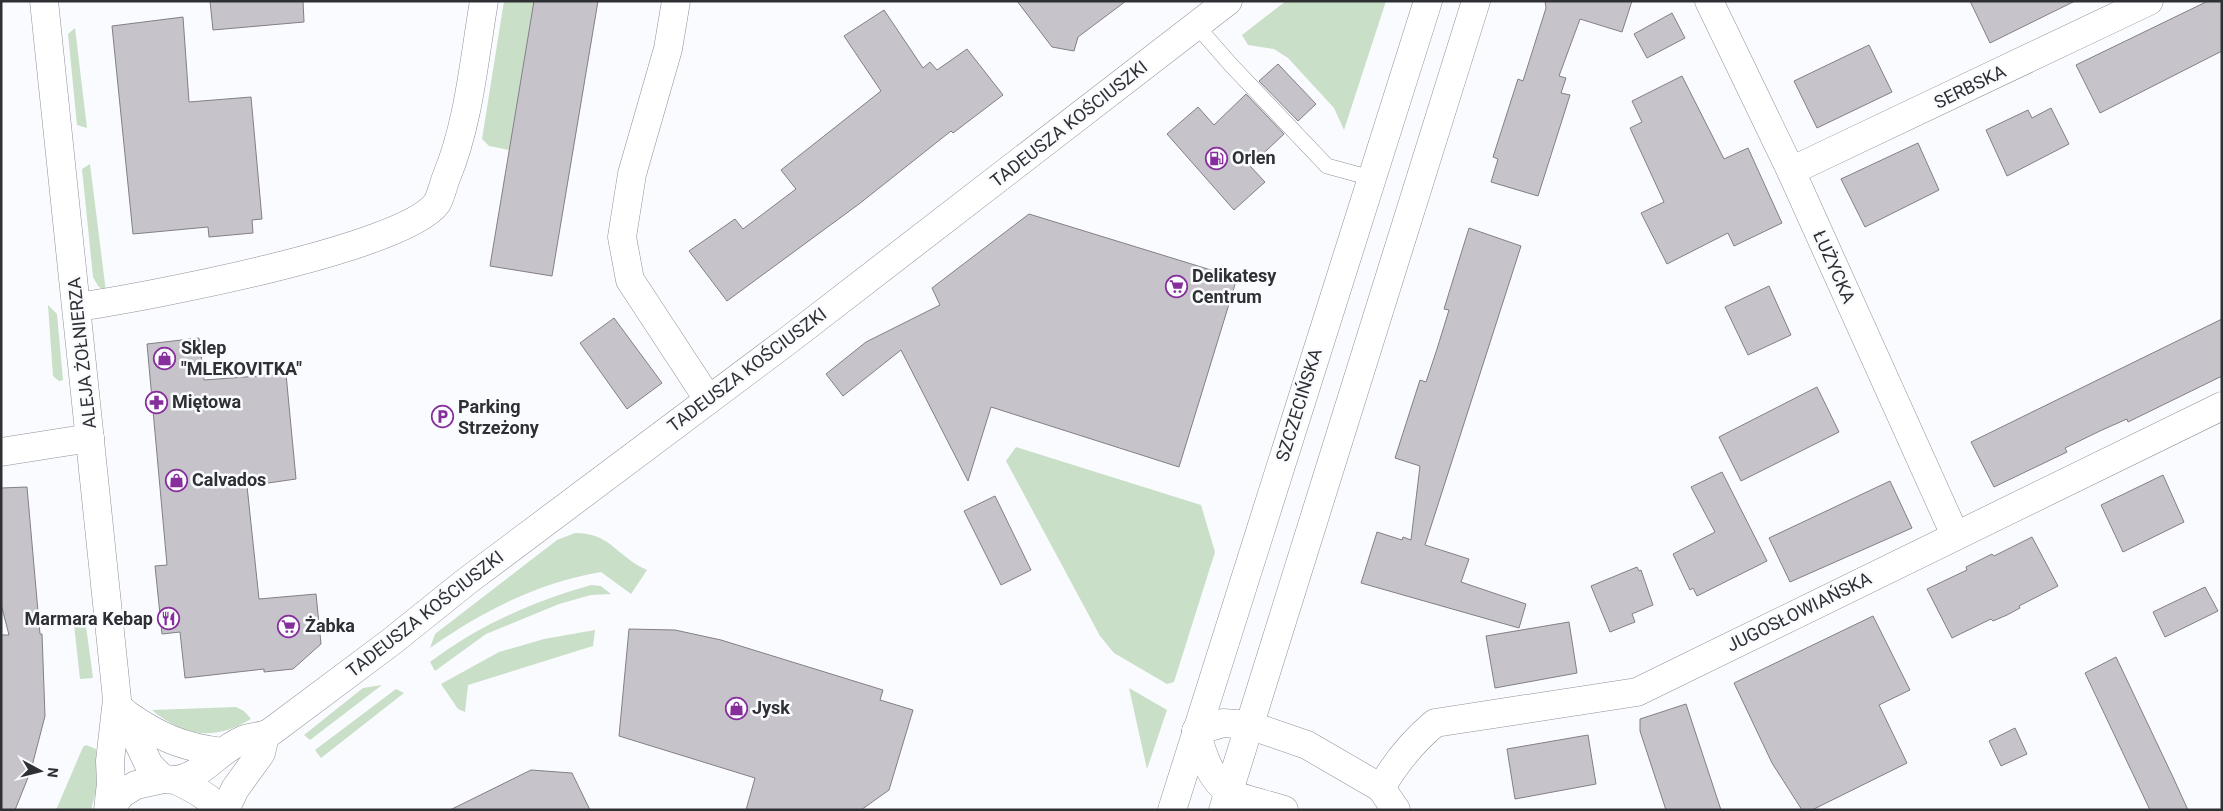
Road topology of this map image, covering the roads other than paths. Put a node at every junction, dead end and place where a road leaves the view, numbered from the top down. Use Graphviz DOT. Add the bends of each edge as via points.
graph roads {
  1 [pos="44,1"];
  2 [pos="484,1"];
  3 [pos="676,1"];
  4 [pos="1228,1"];
  5 [pos="1428,1"];
  6 [pos="1476,1"];
  7 [pos="1709,1"];
  8 [pos="2149,1"];
  9 [pos="1196,25"];
  10 [pos="1791,171"];
  11 [pos="1371,178"];
  12 [pos="77,306"];
  13 [pos="708,399"];
  14 [pos="2222,406"];
  15 [pos="90,438"];
  16 [pos="1,452"];
  17 [pos="1955,535"];
  18 [pos="121,710"];
  19 [pos="1250,725"];
  20 [pos="1196,731"];
  21 [pos="265,736"];
  22 [pos="222,752"];
  23 [pos="170,780"];
  24 [pos="1389,799"];
  25 [pos="1226,801"];
  26 [pos="109,810"];
  27 [pos="217,810"];
  28 [pos="225,810"];
  29 [pos="1172,810"];
  30 [pos="1284,810"];
  1 -- 12 [label="street, ALEJA ŻOŁNIERZA"];
  2 -- 12 [label="street" via="459,147 436,203 413,223 342,249 204,284"];
  3 -- 13 [label="street" via="668,49 632,174 622,237 630,280"];
  4 -- 9 [label="street, TADEUSZA KOŚCIUSZKI"];
  5 -- 11 [label="street, SZCZECIŃSKA"];
  6 -- 19 [label="street"];
  7 -- 10 [label="street, ŁUŻYCKA"];
  8 -- 10 [label="street, SERBSKA"];
  9 -- 11 [label="lane" via="1326,166"];
  9 -- 13 [label="street, TADEUSZA KOŚCIUSZKI"];
  10 -- 17 [label="street, ŁUŻYCKA"];
  11 -- 20 [label="street, SZCZECIŃSKA"];
  12 -- 15 [label="street, ALEJA ŻOŁNIERZA"];
  13 -- 21 [label="street, TADEUSZA KOŚCIUSZKI"];
  14 -- 17 [label="street, JUGOSŁOWIAŃSKA"];
  15 -- 16 [label="street"];
  15 -- 18 [label="street, ALEJA ŻOŁNIERZA"];
  17 -- 24 [label="street, JUGOSŁOWIAŃSKA" via="1637,692 1435,723 1415,739 1398,760"];
  18 -- 22 [label="street" via="157,734 188,748"];
  18 -- 23 [label="street, ALEJA ŻOŁNIERZA" via="149,765"];
  18 -- 26 [label="street, ALEJA ŻOŁNIERZA" via="114,716"];
  19 -- 20 [label="street" via="1223,724"];
  19 -- 24 [label="street" via="1307,745"];
  19 -- 25 [label="street"];
  20 -- 25 [label="street" via="1205,759"];
  20 -- 29 [label="street, SZCZECIŃSKA"];
  21 -- 22 [label="street, TADEUSZA KOŚCIUSZKI" via="243,739"];
  21 -- 28 [label="street" via="261,753 235,789"];
  22 -- 23 [label="street, TADEUSZA KOŚCIUSZKI" via="196,774"];
  23 -- 26 [label="street, TADEUSZA KOŚCIUSZKI" via="136,785 121,794"];
  23 -- 27 [label="street, ALEJA ŻOŁNIERZA" via="209,799"];
  25 -- 30 [label="street"];
}
